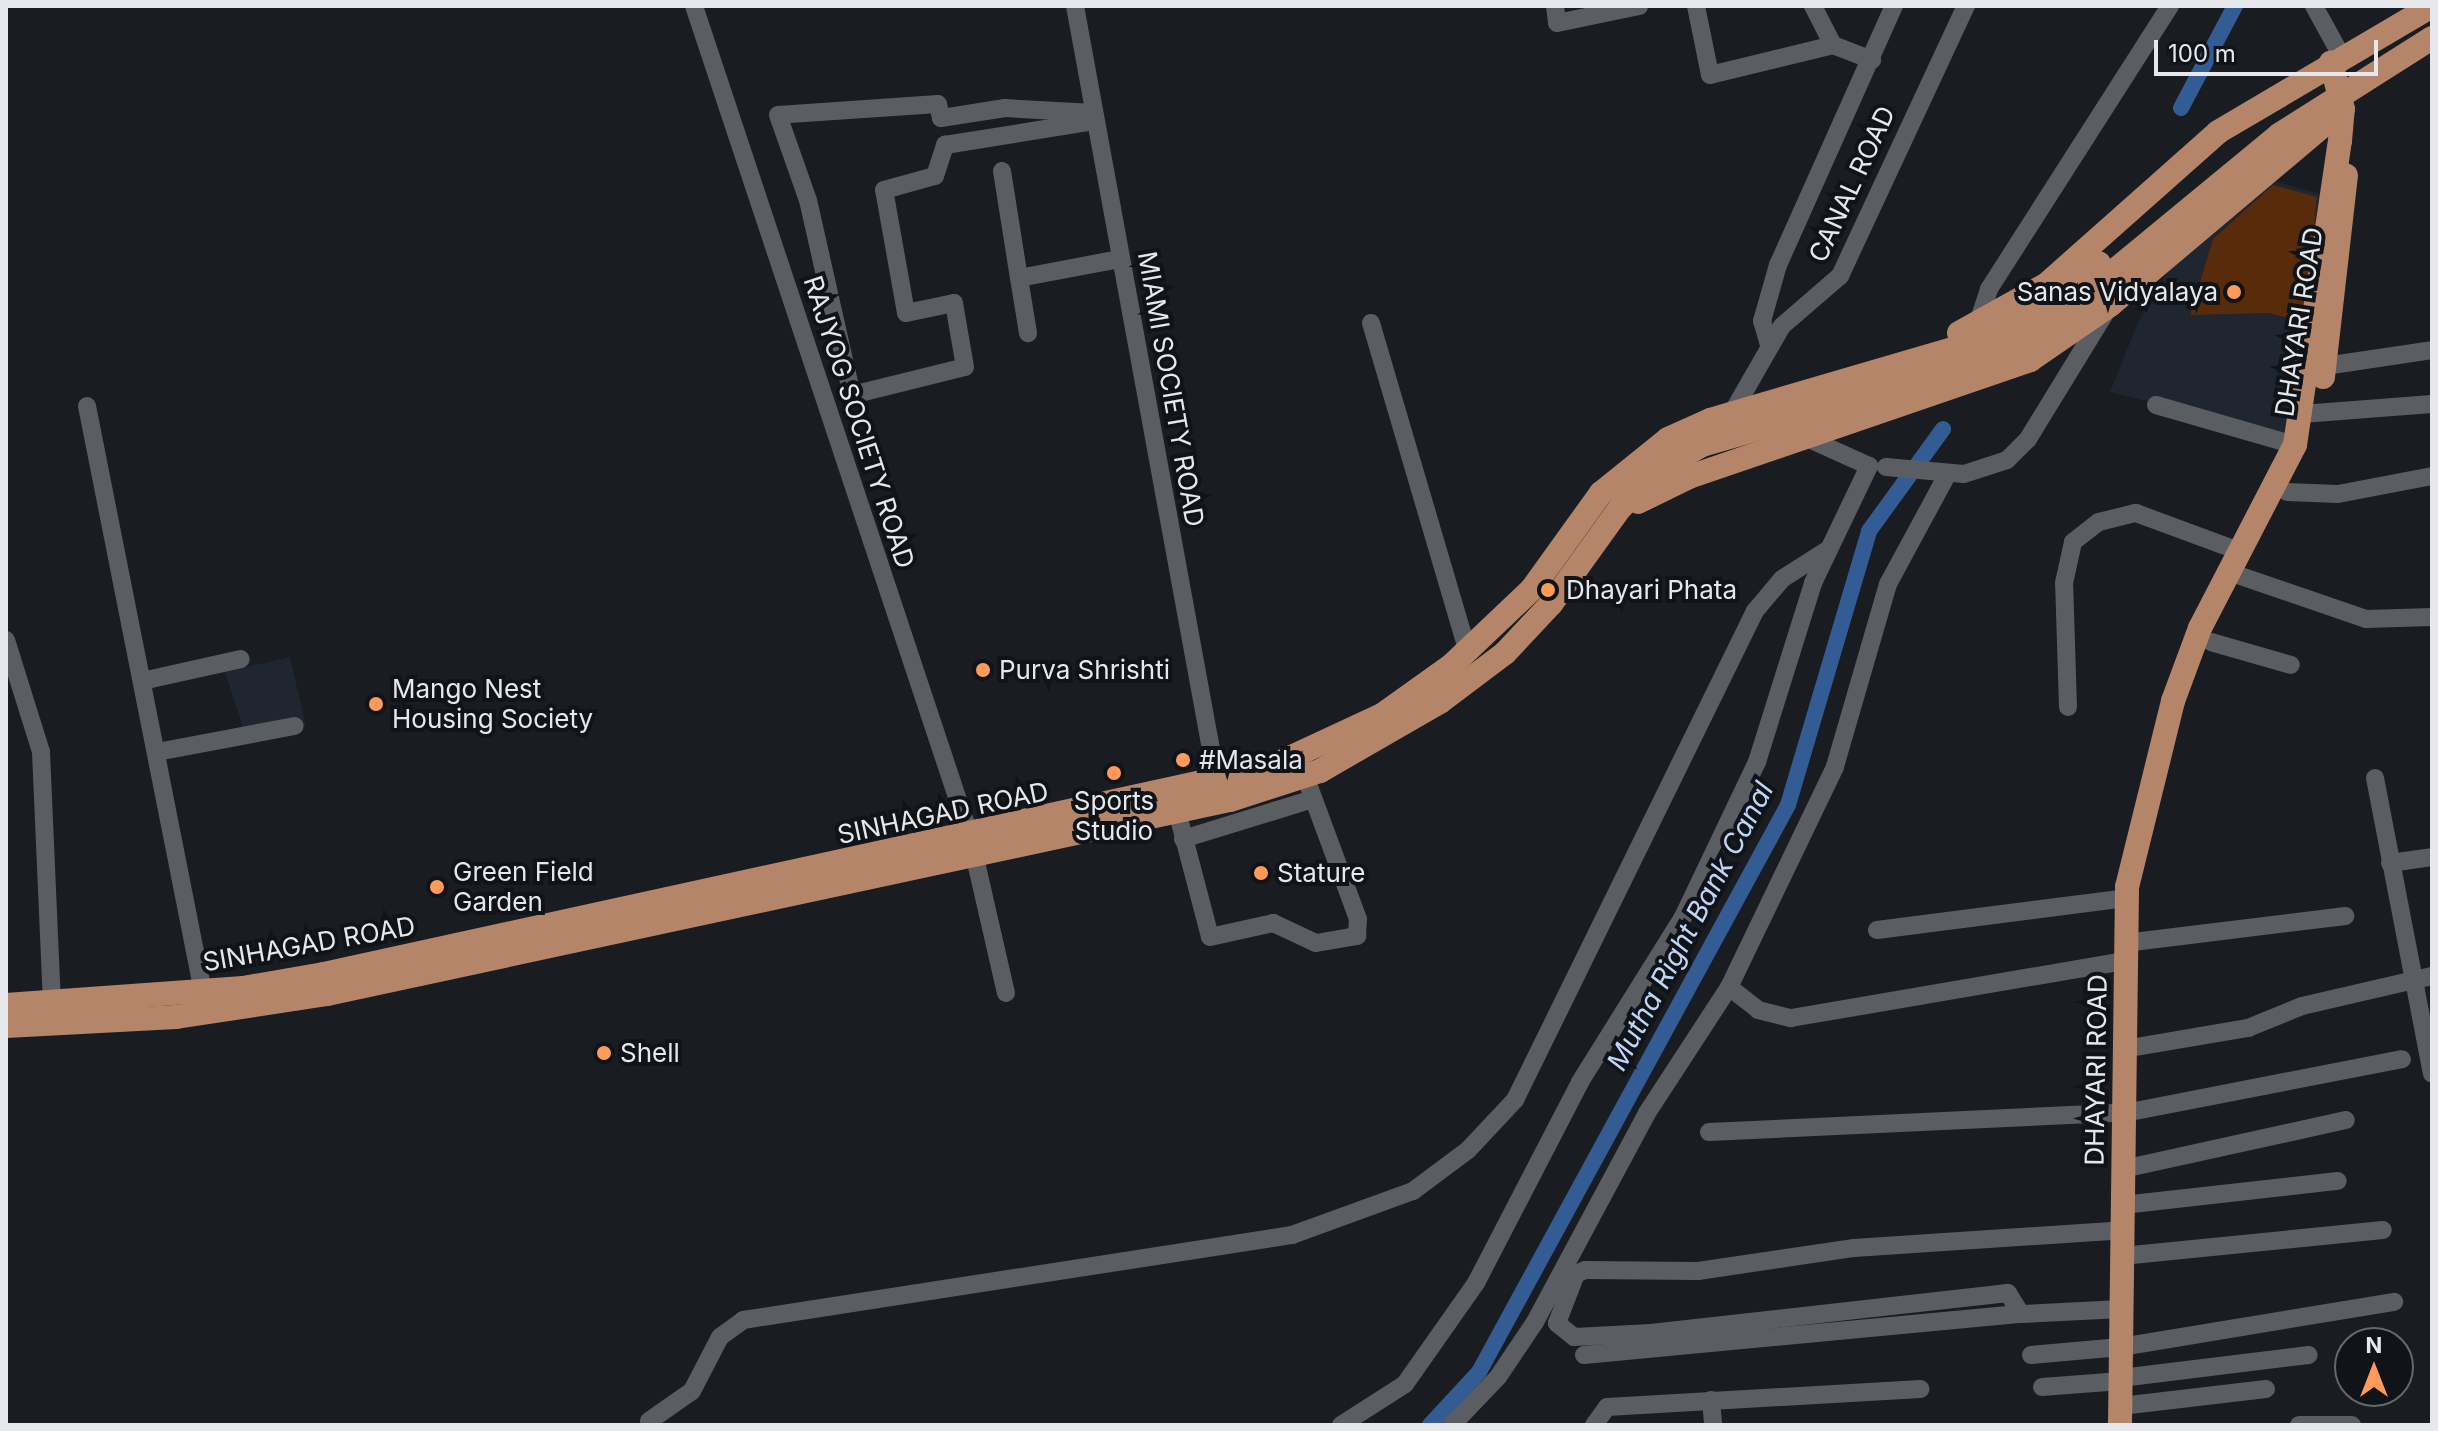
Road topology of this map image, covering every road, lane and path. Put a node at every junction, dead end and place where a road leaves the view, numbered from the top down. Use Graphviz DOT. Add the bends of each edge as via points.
graph roads {
  1 [pos="694,6"];
  2 [pos="1075,6"];
  3 [pos="1555,6"];
  4 [pos="1639,6"];
  5 [pos="1696,6"];
  6 [pos="1813,6"];
  7 [pos="1894,6"];
  8 [pos="1966,6"];
  9 [pos="2170,6"];
  10 [pos="2314,6"];
  11 [pos="2432,6"];
  12 [pos="2432,20"];
  13 [pos="2432,38"];
  14 [pos="1833,45"];
  15 [pos="2432,50"];
  16 [pos="1872,60"];
  17 [pos="2337,60"];
  18 [pos="1009,109"];
  19 [pos="2343,109"];
  20 [pos="1094,117"];
  21 [pos="1015,134"];
  22 [pos="2340,141"];
  23 [pos="1002,171"];
  24 [pos="1120,259"];
  25 [pos="1019,278"];
  26 [pos="2097,289"];
  27 [pos="1371,323"];
  28 [pos="1977,326"];
  29 [pos="1028,333"];
  30 [pos="1769,345"];
  31 [pos="2432,350"];
  32 [pos="2325,366"];
  33 [pos="2432,404"];
  34 [pos="1765,405"];
  35 [pos="2156,405"];
  36 [pos="87,406"];
  37 [pos="1732,413"];
  38 [pos="2309,414"];
  39 [pos="1807,438"];
  40 [pos="2295,445"];
  41 [pos="1878,466"];
  42 [pos="1947,475"];
  43 [pos="2432,476"];
  44 [pos="2287,492"];
  45 [pos="1610,522"];
  46 [pos="1829,549"];
  47 [pos="2235,566"];
  48 [pos="2432,617"];
  49 [pos="6,640"];
  50 [pos="2211,642"];
  51 [pos="1468,652"];
  52 [pos="241,659"];
  53 [pos="2291,665"];
  54 [pos="142,681"];
  55 [pos="2068,707"];
  56 [pos="2172,721"];
  57 [pos="295,726"];
  58 [pos="157,752"];
  59 [pos="2375,778"];
  60 [pos="1217,782"];
  61 [pos="1309,788"];
  62 [pos="1177,811"];
  63 [pos="1183,839"];
  64 [pos="972,846"];
  65 [pos="2432,857"];
  66 [pos="2390,863"];
  67 [pos="2126,898"];
  68 [pos="2345,916"];
  69 [pos="1877,930"];
  70 [pos="2125,952"];
  71 [pos="2432,976"];
  72 [pos="2409,981"];
  73 [pos="326,984"];
  74 [pos="1729,987"];
  75 [pos="203,992"];
  76 [pos="1006,993"];
  77 [pos="52,1003"];
  78 [pos="6,1005"];
  79 [pos="6,1026"];
  80 [pos="2124,1049"];
  81 [pos="2402,1059"];
  82 [pos="2432,1074"];
  83 [pos="2124,1107"];
  84 [pos="2346,1120"];
  85 [pos="1709,1132"];
  86 [pos="2123,1169"];
  87 [pos="2338,1181"];
  88 [pos="2123,1205"];
  89 [pos="2122,1230"];
  90 [pos="2383,1230"];
  91 [pos="2122,1256"];
  92 [pos="2394,1302"];
  93 [pos="2121,1309"];
  94 [pos="2021,1314"];
  95 [pos="2121,1347"];
  96 [pos="1584,1355"];
  97 [pos="2031,1355"];
  98 [pos="2309,1355"];
  99 [pos="2121,1379"];
  100 [pos="2042,1387"];
  101 [pos="1920,1389"];
  102 [pos="2266,1389"];
  103 [pos="1711,1400"];
  104 [pos="2120,1416"];
  105 [pos="649,1421"];
  106 [pos="1341,1425"];
  107 [pos="1452,1425"];
  108 [pos="1594,1425"];
  109 [pos="1713,1425"];
  110 [pos="2299,1425"];
  111 [pos="2352,1425"];
  1 -- 64 [label="street, RAJYOG SOCIETY ROAD"];
  2 -- 20 [label="street, MIAMI SOCIETY ROAD"];
  3 -- 4 [label="street" via="1557,23"];
  5 -- 14 [label="street" via="1710,75"];
  6 -- 14 [label="street"];
  7 -- 16 [label="street"];
  8 -- 30 [label="street, CANAL ROAD" via="1840,276"];
  9 -- 28 [label="street" via="1989,289"];
  10 -- 17 [label="street"];
  11 -- 17 [label="main road"];
  12 -- 26 [label="main road" via="2270,123 2160,206"];
  13 -- 26 [label="main road" via="2279,135 2170,218"];
  14 -- 16 [label="street"];
  15 -- 19 [label="main road"];
  16 -- 30 [label="street" via="1778,265 1762,321"];
  17 -- 19 [label="main road, DHAYARI ROAD"];
  17 -- 28 [label="main road" via="2218,132 2047,284"];
  18 -- 20 [label="street"];
  18 -- 21 [label="street"];
  18 -- 21 [label="street" via="941,118 938,104 778,115 808,200 852,395 965,367 954,303 906,313 884,190 935,176 945,145"];
  19 -- 22 [label="main road, DHAYARI ROAD"];
  19 -- 26 [label="main road"];
  20 -- 21 [label="street"];
  20 -- 24 [label="street, MIAMI SOCIETY ROAD"];
  22 -- 32 [label="main road, DHAYARI ROAD" via="2347,156 2344,212"];
  22 -- 38 [label="main road, DHAYARI ROAD"];
  23 -- 25 [label="street"];
  24 -- 25 [label="street"];
  24 -- 60 [label="street, MIAMI SOCIETY ROAD"];
  25 -- 29 [label="street"];
  26 -- 34 [label="main road, SINHAGAD ROAD" via="2058,303 1998,336"];
  26 -- 39 [label="main road" via="2030,360"];
  26 -- 42 [label="street" via="2028,439 1989,470"];
  26 -- 45 [label="main road, SINHAGAD ROAD" via="2047,328 1972,366 1702,445 1665,466"];
  27 -- 51 [label="street"];
  28 -- 34 [label="main road" via="1793,383"];
  30 -- 37 [label="street, CANAL ROAD"];
  31 -- 32 [label="street"];
  32 -- 38 [label="main road, DHAYARI ROAD"];
  33 -- 38 [label="street"];
  34 -- 37 [label="main road, SINHAGAD ROAD"];
  35 -- 40 [label="street"];
  36 -- 54 [label="street"];
  37 -- 51 [label="main road, SINHAGAD ROAD" via="1668,439 1610,484 1532,589"];
  38 -- 40 [label="main road, DHAYARI ROAD"];
  38 -- 44 [label="main road, DHAYARI ROAD"];
  39 -- 41 [label="street"];
  39 -- 45 [label="main road" via="1689,477"];
  40 -- 47 [label="main road, DHAYARI ROAD"];
  41 -- 42 [label="street"];
  41 -- 46 [label="street"];
  42 -- 74 [label="street" via="1888,584 1835,767"];
  43 -- 44 [label="street" via="2338,494"];
  44 -- 47 [label="main road, DHAYARI ROAD"];
  45 -- 61 [label="main road, SINHAGAD ROAD" via="1505,653"];
  46 -- 105 [label="street" via="1782,579 1755,611 1515,1100 1468,1150 1413,1191 1292,1235 743,1320 720,1337 692,1391"];
  46 -- 106 [label="street" via="1757,762 1683,917 1580,1082 1476,1283 1405,1384"];
  47 -- 48 [label="street" via="2366,619"];
  47 -- 50 [label="main road, DHAYARI ROAD"];
  47 -- 55 [label="street" via="2136,513 2099,522 2073,542 2064,583"];
  47 -- 56 [label="main road, DHAYARI ROAD" via="2173,701"];
  49 -- 77 [label="street" via="41,752"];
  50 -- 53 [label="street"];
  50 -- 56 [label="main road, DHAYARI ROAD" via="2186,706"];
  51 -- 60 [label="main road, SINHAGAD ROAD" via="1342,737"];
  52 -- 54 [label="street"];
  54 -- 58 [label="street"];
  56 -- 67 [label="main road, DHAYARI ROAD"];
  57 -- 58 [label="street"];
  58 -- 75 [label="street"];
  59 -- 66 [label="street"];
  60 -- 64 [label="main road, SINHAGAD ROAD"];
  61 -- 62 [label="main road, SINHAGAD ROAD"];
  61 -- 63 [label="street"];
  61 -- 63 [label="street" via="1358,919 1357,936 1316,943 1273,923 1210,937"];
  62 -- 63 [label="street"];
  62 -- 64 [label="main road, SINHAGAD ROAD"];
  64 -- 73 [label="main road, SINHAGAD ROAD"];
  64 -- 76 [label="street, RAJYOG SOCIETY ROAD"];
  65 -- 66 [label="street"];
  66 -- 72 [label="street"];
  67 -- 69 [label="street"];
  67 -- 70 [label="main road, DHAYARI ROAD"];
  68 -- 70 [label="street"];
  70 -- 74 [label="street" via="1791,1018 1758,1010"];
  70 -- 80 [label="main road, DHAYARI ROAD"];
  71 -- 72 [label="street"];
  72 -- 80 [label="street" via="2302,1006 2248,1028"];
  72 -- 82 [label="street"];
  73 -- 75 [label="main road, SINHAGAD ROAD"];
  73 -- 79 [label="main road, SINHAGAD ROAD" via="176,1017"];
  74 -- 107 [label="street" via="1647,1113 1535,1322 1498,1377"];
  75 -- 77 [label="main road, SINHAGAD ROAD"];
  77 -- 78 [label="main road, SINHAGAD ROAD"];
  80 -- 83 [label="main road, DHAYARI ROAD"];
  81 -- 83 [label="street" via="2130,1112"];
  83 -- 85 [label="street"];
  83 -- 86 [label="main road, DHAYARI ROAD"];
  84 -- 86 [label="street"];
  86 -- 88 [label="main road, DHAYARI ROAD"];
  87 -- 88 [label="street"];
  88 -- 89 [label="main road, DHAYARI ROAD"];
  89 -- 91 [label="main road, DHAYARI ROAD"];
  89 -- 94 [label="street" via="1854,1248 1698,1271 1585,1270 1576,1274 1557,1323 1574,1337 1651,1333 2008,1293"];
  90 -- 91 [label="street"];
  91 -- 93 [label="main road, DHAYARI ROAD"];
  92 -- 95 [label="street"];
  93 -- 94 [label="street"];
  93 -- 95 [label="main road, DHAYARI ROAD"];
  94 -- 96 [label="street"];
  95 -- 97 [label="street"];
  95 -- 99 [label="main road, DHAYARI ROAD"];
  98 -- 99 [label="street"];
  99 -- 100 [label="street"];
  99 -- 104 [label="main road, DHAYARI ROAD"];
  101 -- 103 [label="street"];
  102 -- 104 [label="street"];
  103 -- 108 [label="street" via="1607,1407"];
  103 -- 109 [label="street"];
  110 -- 111 [label="street"];
}
